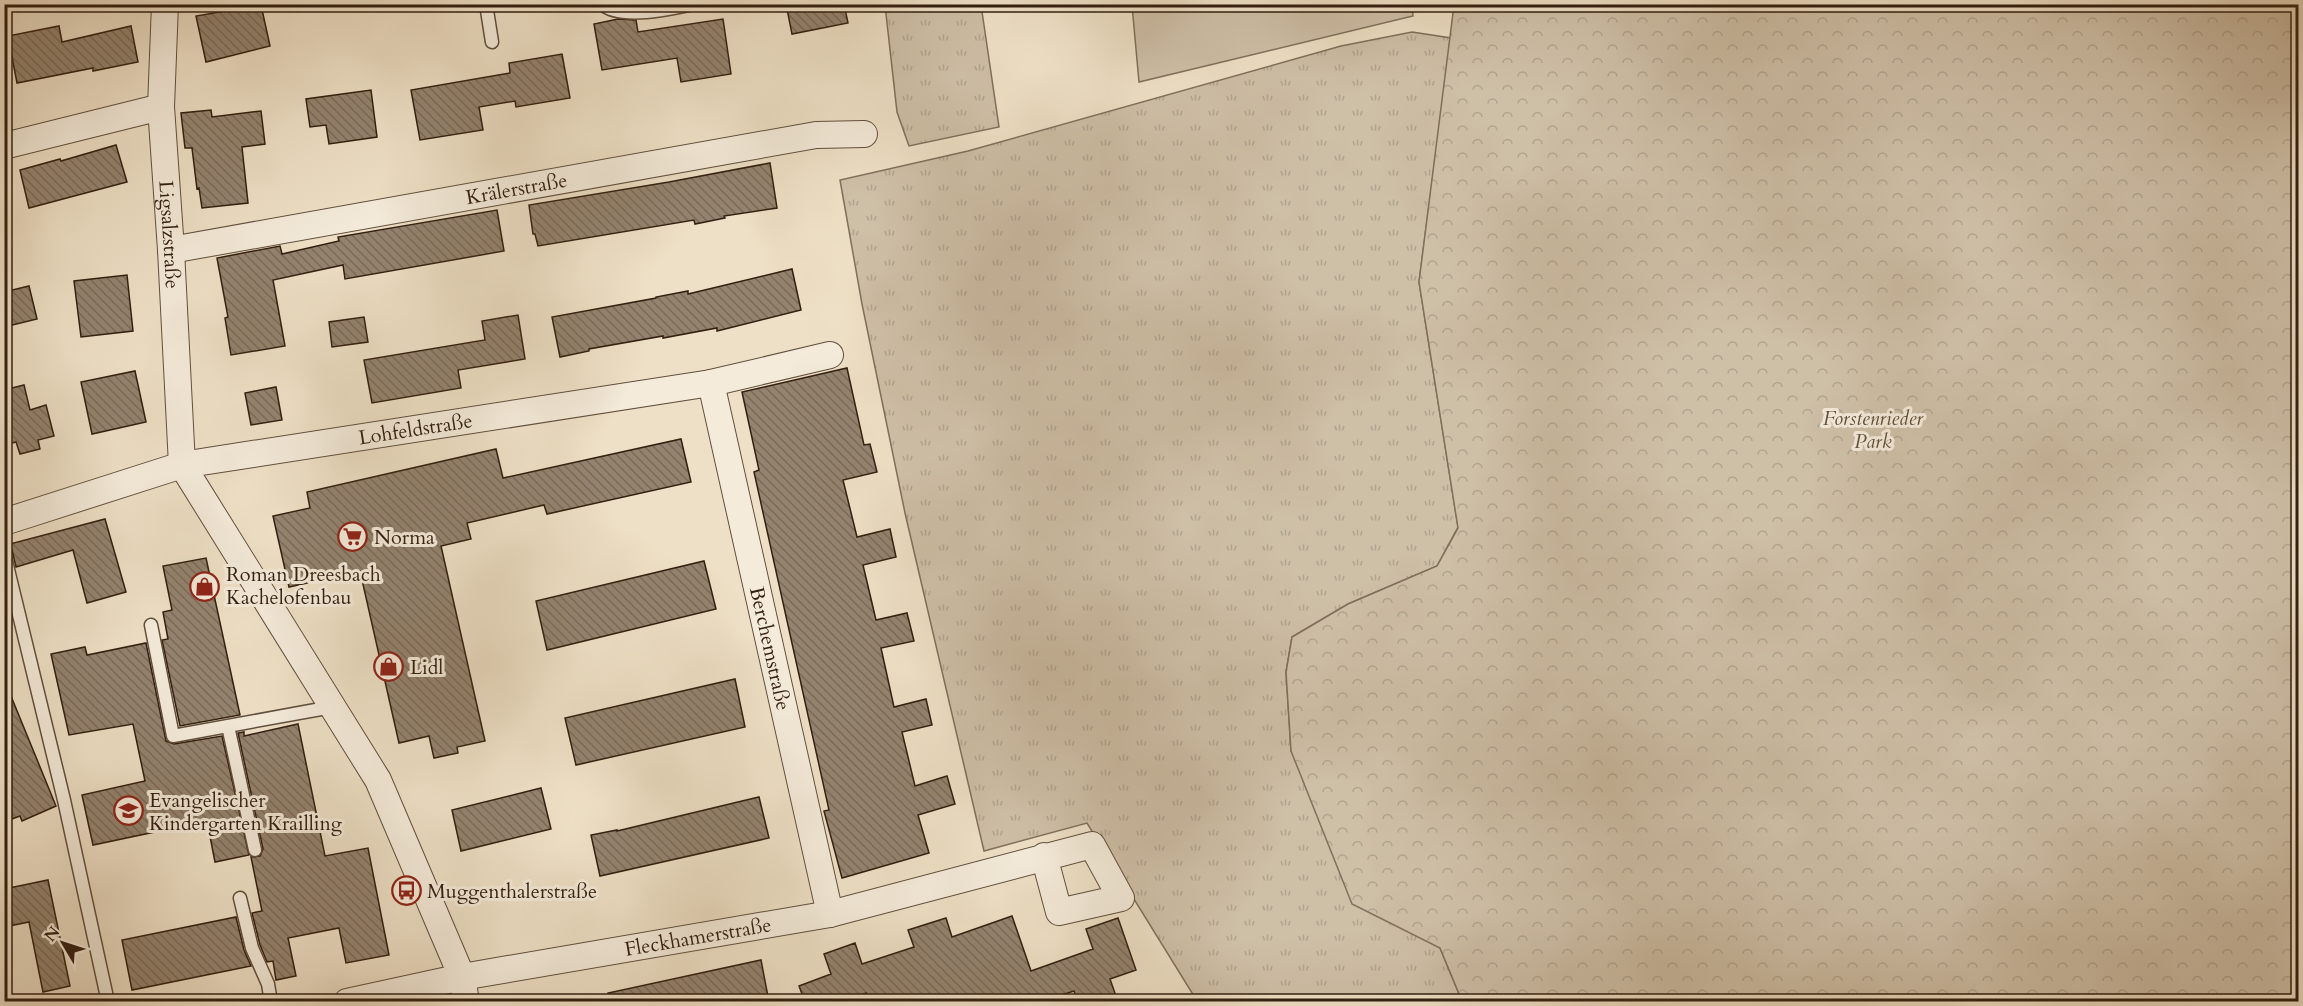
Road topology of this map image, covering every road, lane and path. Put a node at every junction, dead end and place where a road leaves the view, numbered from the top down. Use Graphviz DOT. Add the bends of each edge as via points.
graph roads {
  1 [pos="165,4"];
  2 [pos="486,4"];
  3 [pos="602,4"];
  4 [pos="693,4"];
  5 [pos="492,42"];
  6 [pos="161,107"];
  7 [pos="864,134"];
  8 [pos="4,146"];
  9 [pos="171,250"];
  10 [pos="830,355"];
  11 [pos="711,383"];
  12 [pos="182,465"];
  13 [pos="4,522"];
  14 [pos="4,553"];
  15 [pos="151,625"];
  16 [pos="332,707"];
  17 [pos="228,726"];
  18 [pos="255,850"];
  19 [pos="1044,856"];
  20 [pos="240,898"];
  21 [pos="830,914"];
  22 [pos="464,989"];
  23 [pos="108,1002"];
  24 [pos="271,1002"];
  25 [pos="347,1002"];
  1 -- 6 [label="street, Ligsalzstraße"];
  2 -- 5 [label="lane"];
  3 -- 4 [label="lane" via="608,10 660,11"];
  6 -- 8 [label="street"];
  6 -- 9 [label="street, Ligsalzstraße"];
  7 -- 9 [label="street, Krälerstraße" via="816,135"];
  9 -- 12 [label="street, Ligsalzstraße"];
  10 -- 11 [label="street, Lohfeldstraße"];
  11 -- 12 [label="street, Lohfeldstraße"];
  11 -- 21 [label="street, Berchemstraße"];
  12 -- 13 [label="street, Lohfeldstraße"];
  12 -- 16 [label="street"];
  14 -- 23 [label="lane"];
  15 -- 17 [label="lane" via="173,736"];
  16 -- 17 [label="lane"];
  16 -- 22 [label="street" via="378,780"];
  17 -- 18 [label="lane"];
  19 -- 21 [label="street, Fleckhamerstraße"];
  20 -- 24 [label="lane"];
  21 -- 22 [label="street, Fleckhamerstraße"];
  22 -- 25 [label="street, Fleckhamerstraße"];
}
